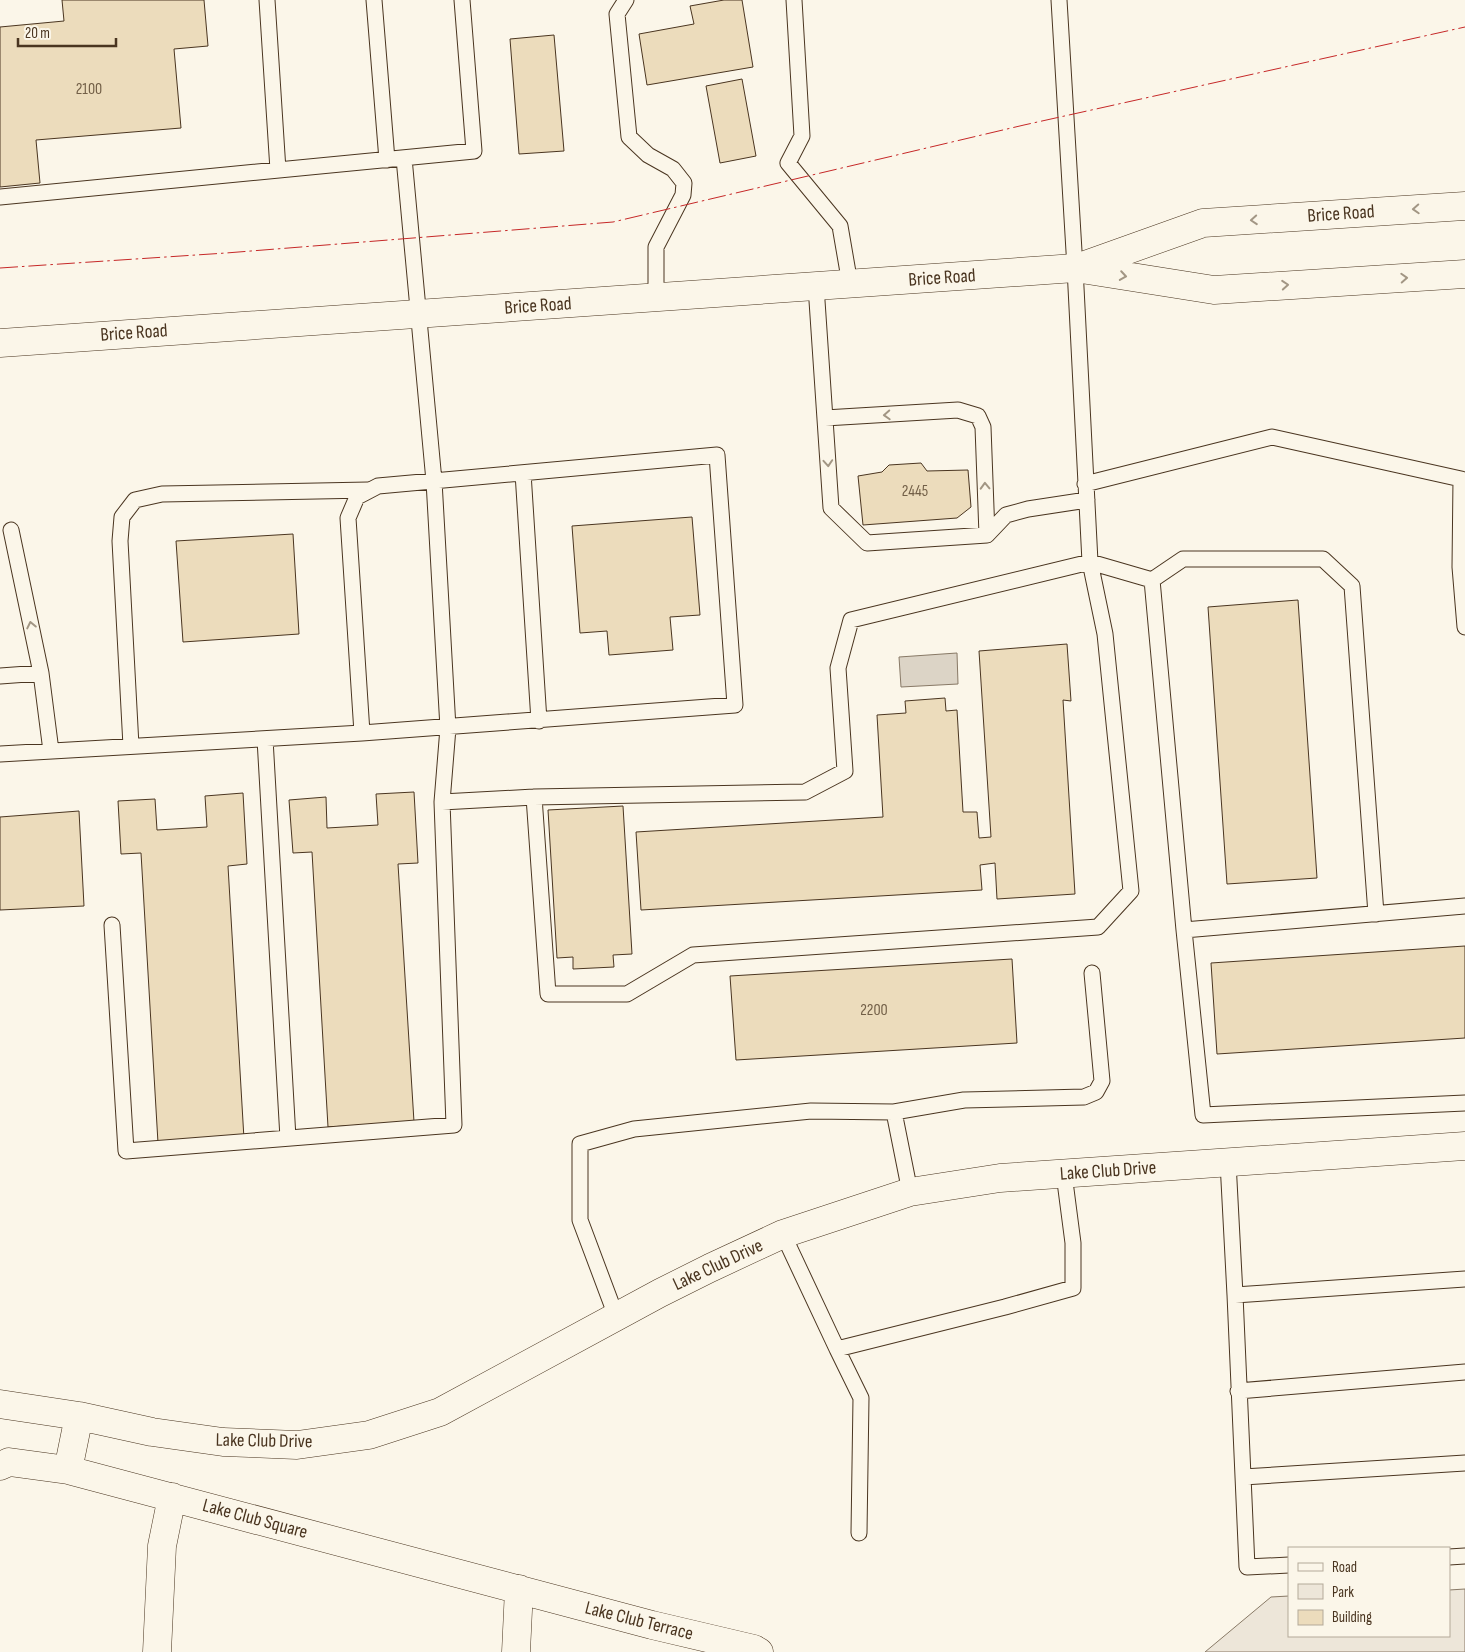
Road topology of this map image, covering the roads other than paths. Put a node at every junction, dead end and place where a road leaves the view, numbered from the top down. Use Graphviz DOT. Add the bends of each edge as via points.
graph roads {
  1 [pos="267,0"];
  2 [pos="374,0"];
  3 [pos="462,0"];
  4 [pos="626,0"];
  5 [pos="794,0"];
  6 [pos="1059,0"];
  7 [pos="404,158"];
  8 [pos="387,160"];
  9 [pos="278,170"];
  10 [pos="0,197"];
  11 [pos="1465,206"];
  12 [pos="1075,268"];
  13 [pos="1465,274"];
  14 [pos="850,284"];
  15 [pos="816,286"];
  16 [pos="656,297"];
  17 [pos="418,314"];
  18 [pos="0,342"];
  19 [pos="825,418"];
  20 [pos="523,473"];
  21 [pos="1463,479"];
  22 [pos="434,481"];
  23 [pos="1085,484"];
  24 [pos="370,490"];
  25 [pos="1087,500"];
  26 [pos="11,530"];
  27 [pos="987,534"];
  28 [pos="1090,562"];
  29 [pos="1462,567"];
  30 [pos="1152,580"];
  31 [pos="1465,627"];
  32 [pos="41,672"];
  33 [pos="0,676"];
  34 [pos="539,721"];
  35 [pos="448,728"];
  36 [pos="362,733"];
  37 [pos="265,739"];
  38 [pos="131,746"];
  39 [pos="51,751"];
  40 [pos="0,754"];
  41 [pos="534,797"];
  42 [pos="442,802"];
  43 [pos="1465,906"];
  44 [pos="1376,914"];
  45 [pos="112,925"];
  46 [pos="1184,930"];
  47 [pos="1092,972"];
  48 [pos="1465,1103"];
  49 [pos="894,1112"];
  50 [pos="288,1138"];
  51 [pos="1465,1146"];
  52 [pos="1228,1162"];
  53 [pos="1064,1174"];
  54 [pos="910,1192"];
  55 [pos="783,1234"];
  56 [pos="1465,1279"];
  57 [pos="1235,1295"];
  58 [pos="616,1316"];
  59 [pos="837,1348"];
  60 [pos="1465,1372"];
  61 [pos="1238,1391"];
  62 [pos="0,1404"];
  63 [pos="79,1416"];
  64 [pos="1465,1463"];
  65 [pos="0,1466"];
  66 [pos="68,1470"];
  67 [pos="1243,1477"];
  68 [pos="172,1497"];
  69 [pos="859,1533"];
  70 [pos="337,1541"];
  71 [pos="1465,1556"];
  72 [pos="1450,1557"];
  73 [pos="1288,1565"];
  74 [pos="519,1589"];
  75 [pos="157,1652"];
  76 [pos="516,1652"];
  77 [pos="759,1652"];
  1 -- 9 [label="lane"];
  2 -- 8 [label="lane"];
  3 -- 7 [label="lane" via="474,150"];
  4 -- 16 [label="lane" via="617,14 629,137 648,155 674,169 684,183 683,195 656,247"];
  5 -- 14 [label="lane" via="802,136 788,162 840,226"];
  6 -- 12 [label="lane"];
  7 -- 8 [label="lane"];
  7 -- 17 [label="lane"];
  8 -- 9 [label="lane"];
  9 -- 10 [label="lane"];
  11 -- 12 [label="street, Brice Road, one-way" via="1203,223"];
  12 -- 13 [label="street, Brice Road, one-way" via="1214,290"];
  12 -- 14 [label="street, Brice Road"];
  12 -- 23 [label="lane"];
  14 -- 15 [label="street, Brice Road"];
  15 -- 16 [label="street, Brice Road"];
  15 -- 19 [label="lane"];
  16 -- 17 [label="street, Brice Road"];
  17 -- 18 [label="street, Brice Road"];
  17 -- 22 [label="lane"];
  19 -- 27 [label="lane, one-way" via="831,508 867,543"];
  27 -- 19 [label="lane, one-way" via="984,427 978,416 958,410"];
  20 -- 22 [label="lane"];
  20 -- 34 [label="lane"];
  20 -- 34 [label="lane" via="717,455 735,705"];
  21 -- 23 [label="lane" via="1272,437"];
  21 -- 29 [label="lane"];
  22 -- 24 [label="lane" via="378,486"];
  22 -- 35 [label="lane"];
  23 -- 25 [label="lane"];
  24 -- 36 [label="lane" via="356,497 348,518"];
  24 -- 38 [label="lane" via="162,494 135,500 122,517 120,541"];
  25 -- 27 [label="lane" via="1006,515"];
  25 -- 28 [label="lane"];
  32 -- 26 [label="lane, one-way"];
  28 -- 30 [label="lane"];
  28 -- 41 [label="lane" via="851,620 838,668 844,771 805,792"];
  28 -- 41 [label="lane" via="1104,634 1131,891 1098,927 692,955 627,994 548,994"];
  29 -- 31 [label="lane"];
  30 -- 44 [label="lane" via="1183,559 1323,558 1352,586"];
  30 -- 46 [label="lane"];
  32 -- 33 [label="lane"];
  32 -- 39 [label="lane"];
  34 -- 35 [label="lane"];
  35 -- 36 [label="lane"];
  35 -- 42 [label="lane"];
  36 -- 37 [label="lane"];
  37 -- 38 [label="lane"];
  37 -- 50 [label="lane"];
  38 -- 39 [label="lane"];
  39 -- 40 [label="lane"];
  41 -- 42 [label="lane"];
  42 -- 50 [label="lane" via="454,1125"];
  43 -- 44 [label="lane"];
  44 -- 46 [label="lane"];
  45 -- 50 [label="lane" via="126,1151"];
  46 -- 48 [label="lane" via="1203,1115"];
  47 -- 49 [label="lane" via="1102,1081 1096,1092 1084,1097 964,1100"];
  49 -- 54 [label="lane"];
  49 -- 58 [label="lane" via="811,1111 634,1129 580,1144 580,1220"];
  51 -- 52 [label="street, Lake Club Drive"];
  52 -- 53 [label="street, Lake Club Drive"];
  52 -- 57 [label="lane"];
  53 -- 54 [label="street, Lake Club Drive" via="1000,1178"];
  53 -- 59 [label="lane" via="1073,1243 1073,1288"];
  54 -- 55 [label="street, Lake Club Drive"];
  55 -- 58 [label="street, Lake Club Drive"];
  55 -- 59 [label="lane"];
  56 -- 57 [label="lane"];
  57 -- 61 [label="lane"];
  58 -- 63 [label="street, Lake Club Drive" via="440,1412 369,1435 297,1446 223,1442 152,1432"];
  59 -- 69 [label="lane" via="862,1398"];
  60 -- 61 [label="lane"];
  61 -- 67 [label="lane"];
  62 -- 63 [label="street, Lake Club Drive"];
  63 -- 66 [label="street"];
  64 -- 67 [label="lane"];
  65 -- 66 [label="street, Lake Club Square" via="9,1462"];
  66 -- 68 [label="street, Lake Club Square"];
  67 -- 73 [label="lane" via="1247,1567"];
  68 -- 70 [label="street, Lake Club Square"];
  68 -- 75 [label="street" via="162,1546"];
  70 -- 74 [label="street, Lake Club Terrace"];
  71 -- 72 [label="lane"];
  74 -- 76 [label="street"];
  74 -- 77 [label="street, Lake Club Terrace"];
}
